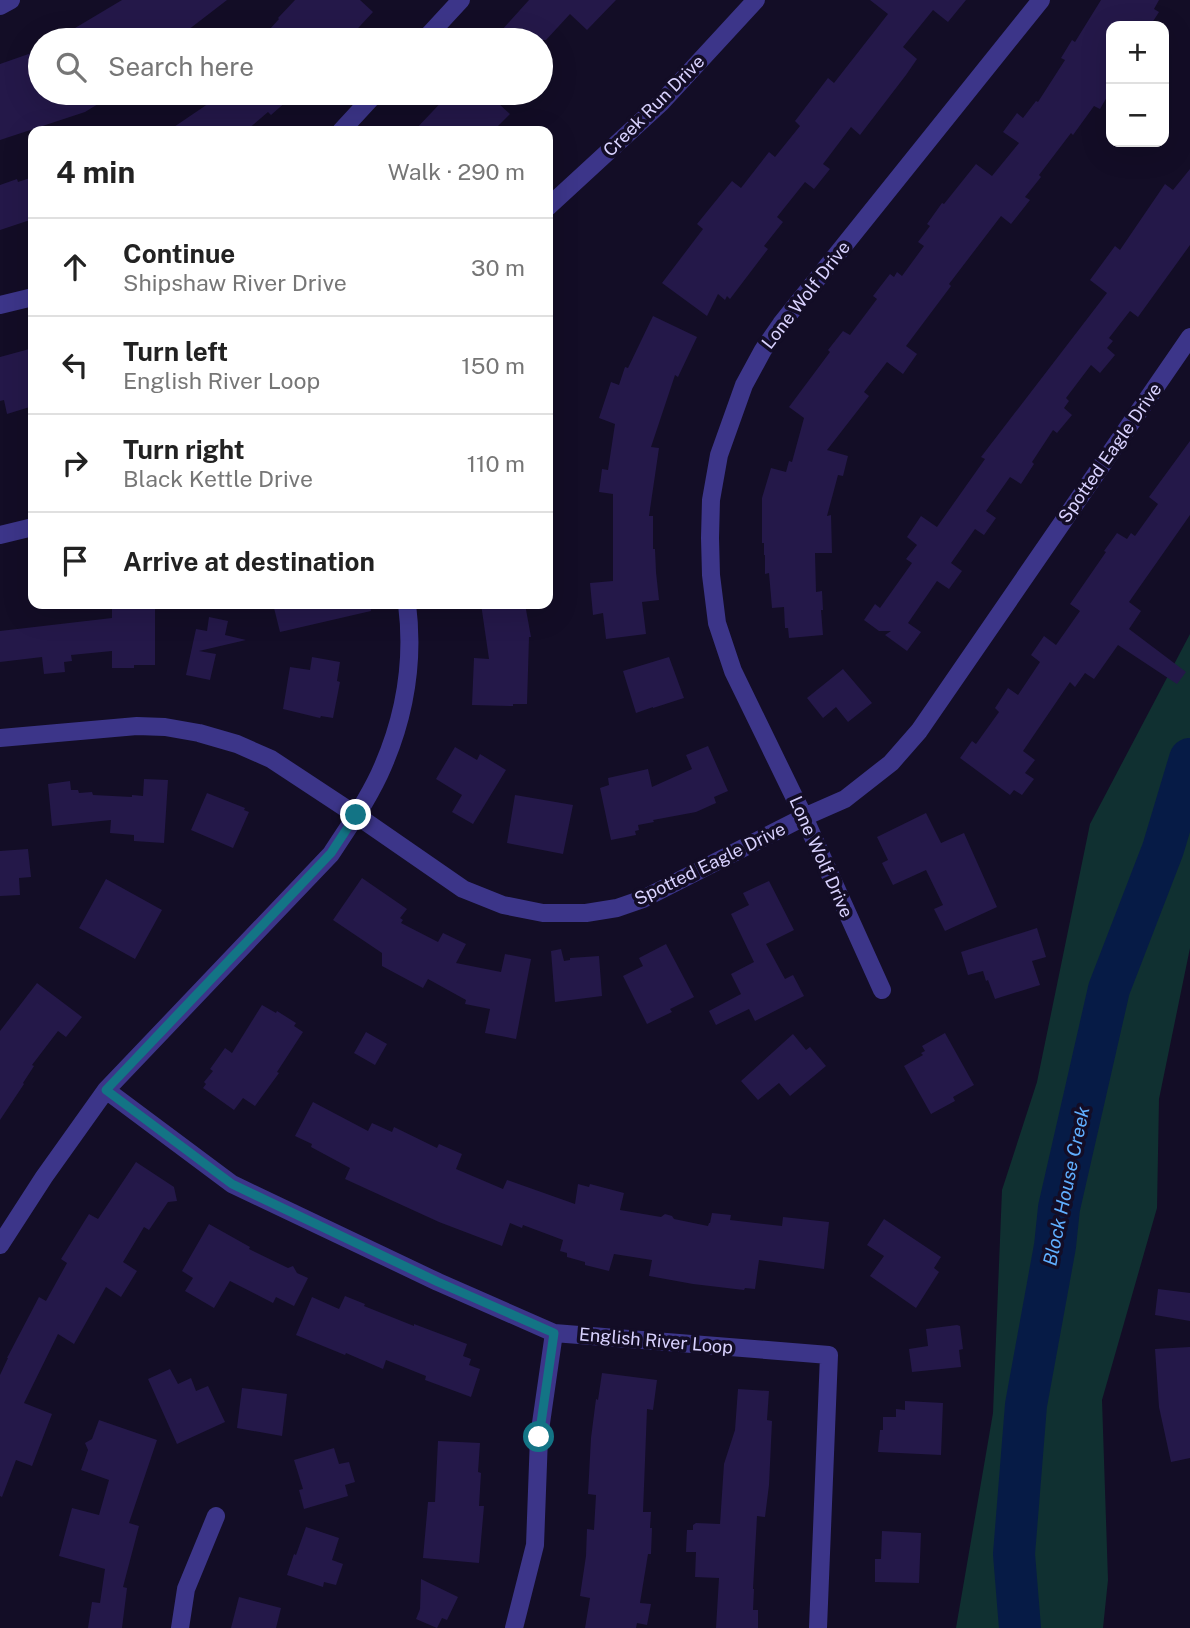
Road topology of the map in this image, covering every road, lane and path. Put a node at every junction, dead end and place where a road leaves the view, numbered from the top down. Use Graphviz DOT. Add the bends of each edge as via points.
graph roads {
  1 [pos="11,0"];
  2 [pos="461,0"];
  3 [pos="756,0"];
  4 [pos="1041,0"];
  5 [pos="0,6"];
  6 [pos="435,28"];
  7 [pos="365,105"];
  8 [pos="346,126"];
  9 [pos="553,202"];
  10 [pos="28,298"];
  11 [pos="0,305"];
  12 [pos="1190,337"];
  13 [pos="28,528"];
  14 [pos="0,535"];
  15 [pos="407,609"];
  16 [pos="0,738"];
  17 [pos="356,815"];
  18 [pos="804,817"];
  19 [pos="881,990"];
  20 [pos="106,1090"];
  21 [pos="0,1245"];
  22 [pos="554,1333"];
  23 [pos="216,1516"];
  24 [pos="180,1628"];
  25 [pos="513,1628"];
  26 [pos="818,1628"];
  1 -- 5 [label="street"];
  2 -- 6 [label="street"];
  3 -- 9 [label="street, Creek Run Drive" via="661,103"];
  4 -- 18 [label="street, Lone Wolf Drive" via="769,341 744,385 719,455 710,538 718,623 733,671"];
  7 -- 8 [label="street"];
  10 -- 11 [label="street"];
  12 -- 18 [label="street, Spotted Eagle Drive" via="919,731 891,763 856,791"];
  13 -- 14 [label="street"];
  15 -- 17 [label="street" via="409,661 397,729 383,768"];
  16 -- 17 [label="street, Spotted Eagle Drive" via="137,726 199,733 271,760"];
  17 -- 18 [label="street, Spotted Eagle Drive" via="463,889 503,905 543,913 586,913 643,899"];
  17 -- 20 [label="street" via="331,853"];
  18 -- 19 [label="street, Lone Wolf Drive"];
  20 -- 21 [label="street"];
  20 -- 22 [label="street, English River Loop" via="232,1184"];
  22 -- 25 [label="street" via="539,1437 535,1545"];
  22 -- 26 [label="street, English River Loop" via="829,1355"];
  23 -- 24 [label="street" via="186,1589"];
}
